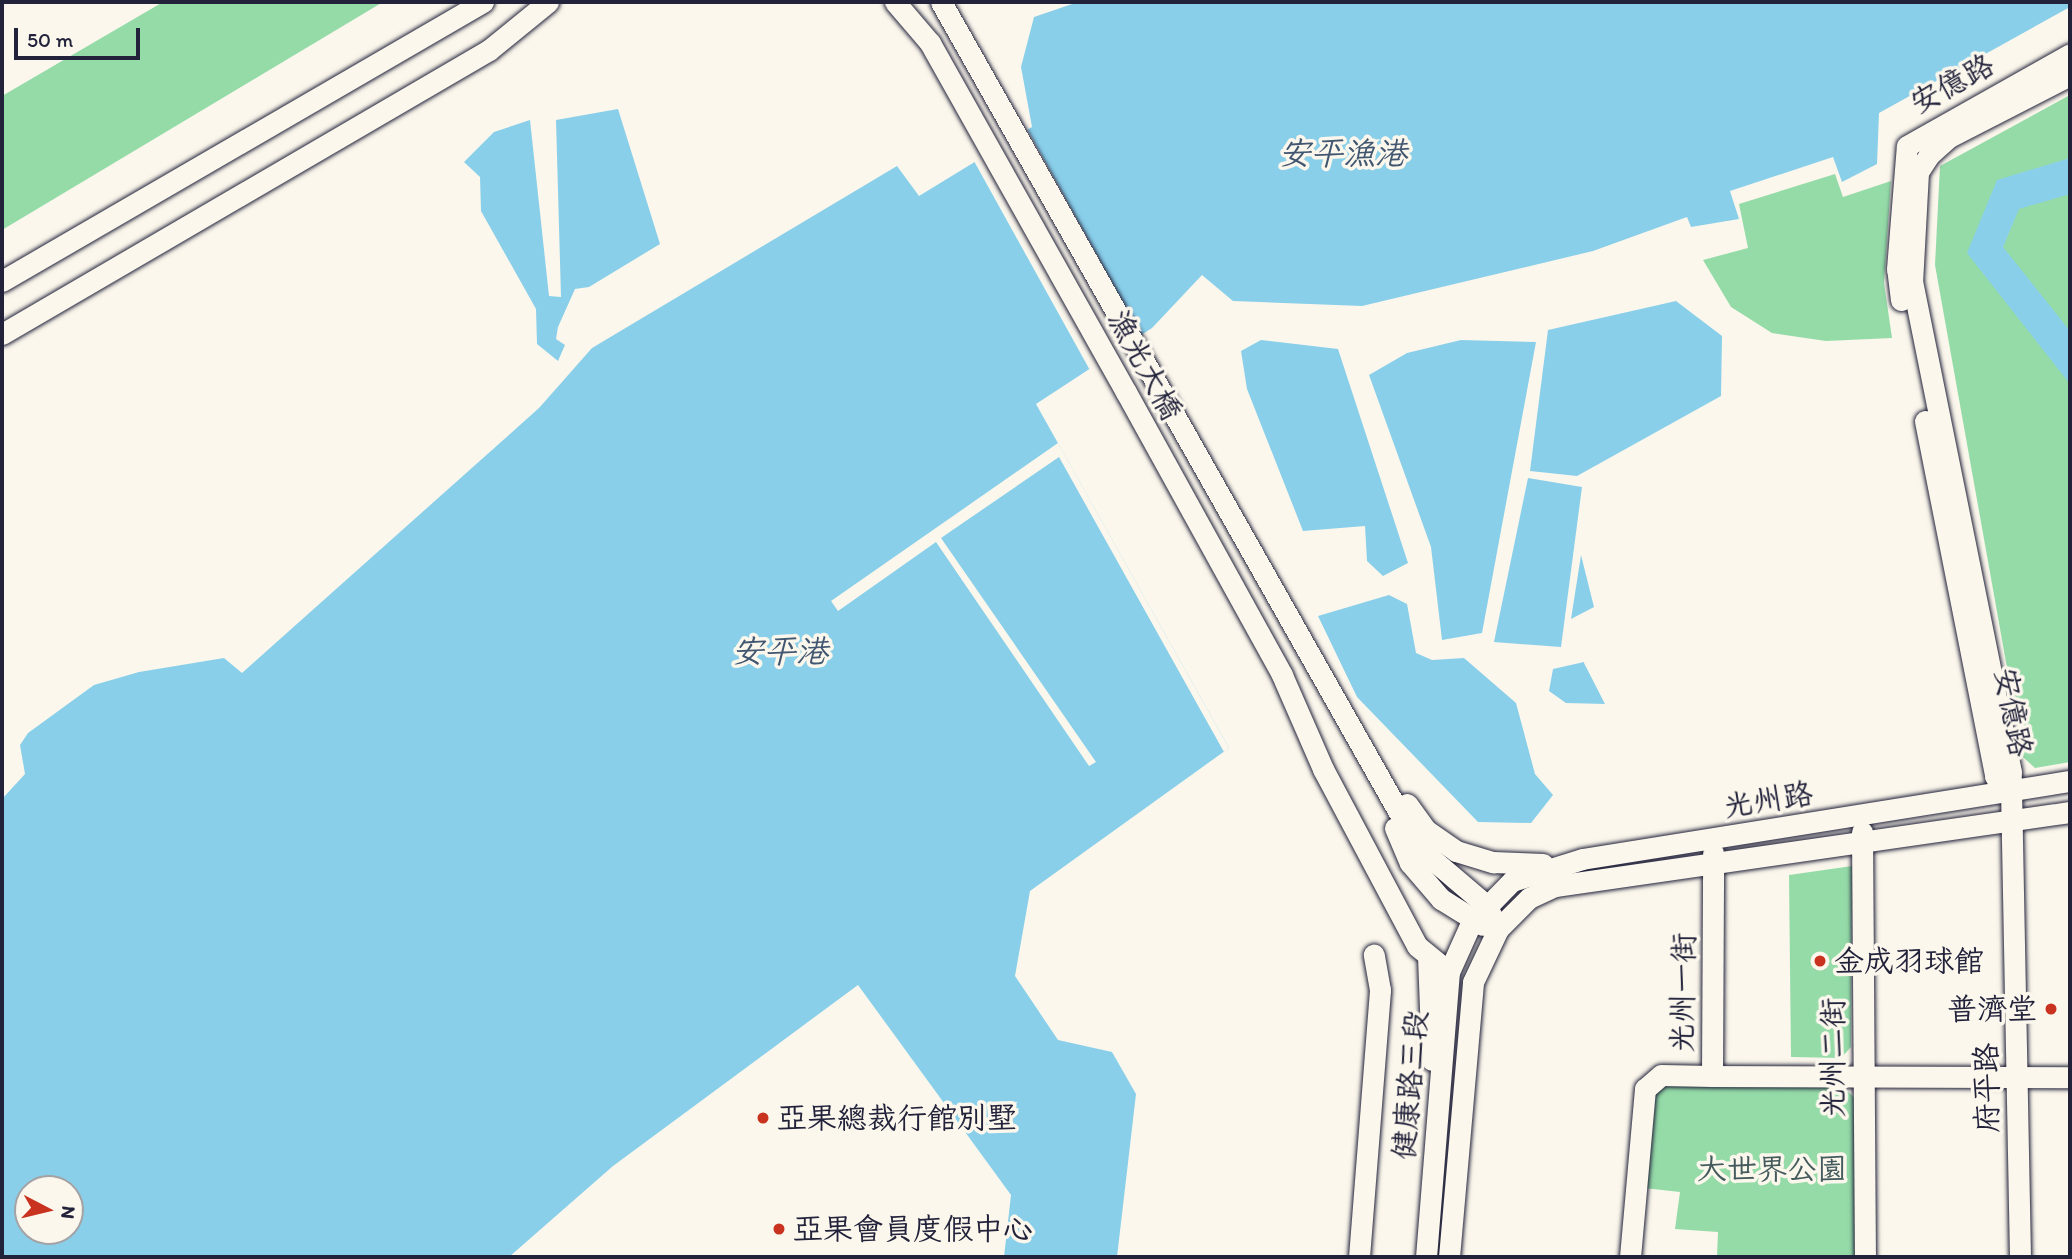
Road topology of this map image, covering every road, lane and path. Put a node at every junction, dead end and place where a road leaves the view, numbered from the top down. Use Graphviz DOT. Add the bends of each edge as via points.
graph roads {
  1 [pos="483,2"];
  2 [pos="548,2"];
  3 [pos="895,2"];
  4 [pos="941,2"];
  5 [pos="2070,54"];
  6 [pos="2070,75"];
  7 [pos="2,281"];
  8 [pos="2,334"];
  9 [pos="1357,743"];
  10 [pos="2070,782"];
  11 [pos="2007,793"];
  12 [pos="2070,812"];
  13 [pos="1861,816"];
  14 [pos="2012,824"];
  15 [pos="1713,838"];
  16 [pos="1863,846"];
  17 [pos="1583,859"];
  18 [pos="1714,866"];
  19 [pos="1486,905"];
  20 [pos="1471,923"];
  21 [pos="1498,929"];
  22 [pos="1374,956"];
  23 [pos="1427,956"];
  24 [pos="1450,972"];
  25 [pos="1862,1075"];
  26 [pos="1712,1076"];
  27 [pos="2017,1076"];
  28 [pos="2070,1077"];
  29 [pos="1437,1122"];
  30 [pos="1359,1257"];
  31 [pos="1426,1257"];
  32 [pos="1449,1257"];
  33 [pos="1630,1257"];
  34 [pos="1865,1257"];
  35 [pos="2020,1257"];
  1 -- 7 [label="street"];
  2 -- 8 [label="street" via="489,50"];
  3 -- 23 [label="street, 漁光大橋" via="930,43 1126,392 1282,675 1323,769"];
  4 -- 9 [label="street, 漁光大橋"];
  5 -- 11 [label="street, 安億路" via="1920,135 1901,163 1901,302 1995,776"];
  6 -- 11 [label="street, 安億路" via="1949,136 1918,172 1912,283 2011,772"];
  9 -- 17 [label="street" via="1426,830 1456,851 1493,862"];
  9 -- 19 [label="street" via="1419,848"];
  9 -- 20 [label="street" via="1410,863"];
  10 -- 11 [label="street, 光州路"];
  11 -- 13 [label="street, 光州路"];
  11 -- 14 [label="street, 府平路"];
  12 -- 14 [label="street, 光州路"];
  13 -- 15 [label="street, 光州路"];
  13 -- 16 [label="street, 光州二街"];
  14 -- 16 [label="street, 光州路"];
  14 -- 27 [label="street, 府平路"];
  15 -- 17 [label="street, 光州路"];
  15 -- 18 [label="street, 光州一街"];
  16 -- 18 [label="street, 光州路"];
  16 -- 25 [label="street, 光州二街"];
  17 -- 19 [label="street, 光州路" via="1512,881"];
  18 -- 21 [label="street, 光州路" via="1555,886 1529,898"];
  18 -- 26 [label="street, 光州一街"];
  19 -- 20 [label="street, 健康路三段"];
  19 -- 21 [label="street"];
  20 -- 21 [label="street"];
  20 -- 24 [label="street, 健康路三段"];
  21 -- 32 [label="street, 健康路三段" via="1473,982"];
  22 -- 30 [label="street" via="1380,990"];
  23 -- 24 [label="street"];
  23 -- 29 [label="street"];
  24 -- 29 [label="street, 健康路三段"];
  25 -- 26 [label="street"];
  25 -- 27 [label="street"];
  25 -- 34 [label="street, 光州二街"];
  26 -- 33 [label="street, 光州一街" via="1661,1075 1645,1089"];
  27 -- 28 [label="street"];
  27 -- 35 [label="street, 府平路"];
  29 -- 31 [label="street, 健康路三段"];
}
